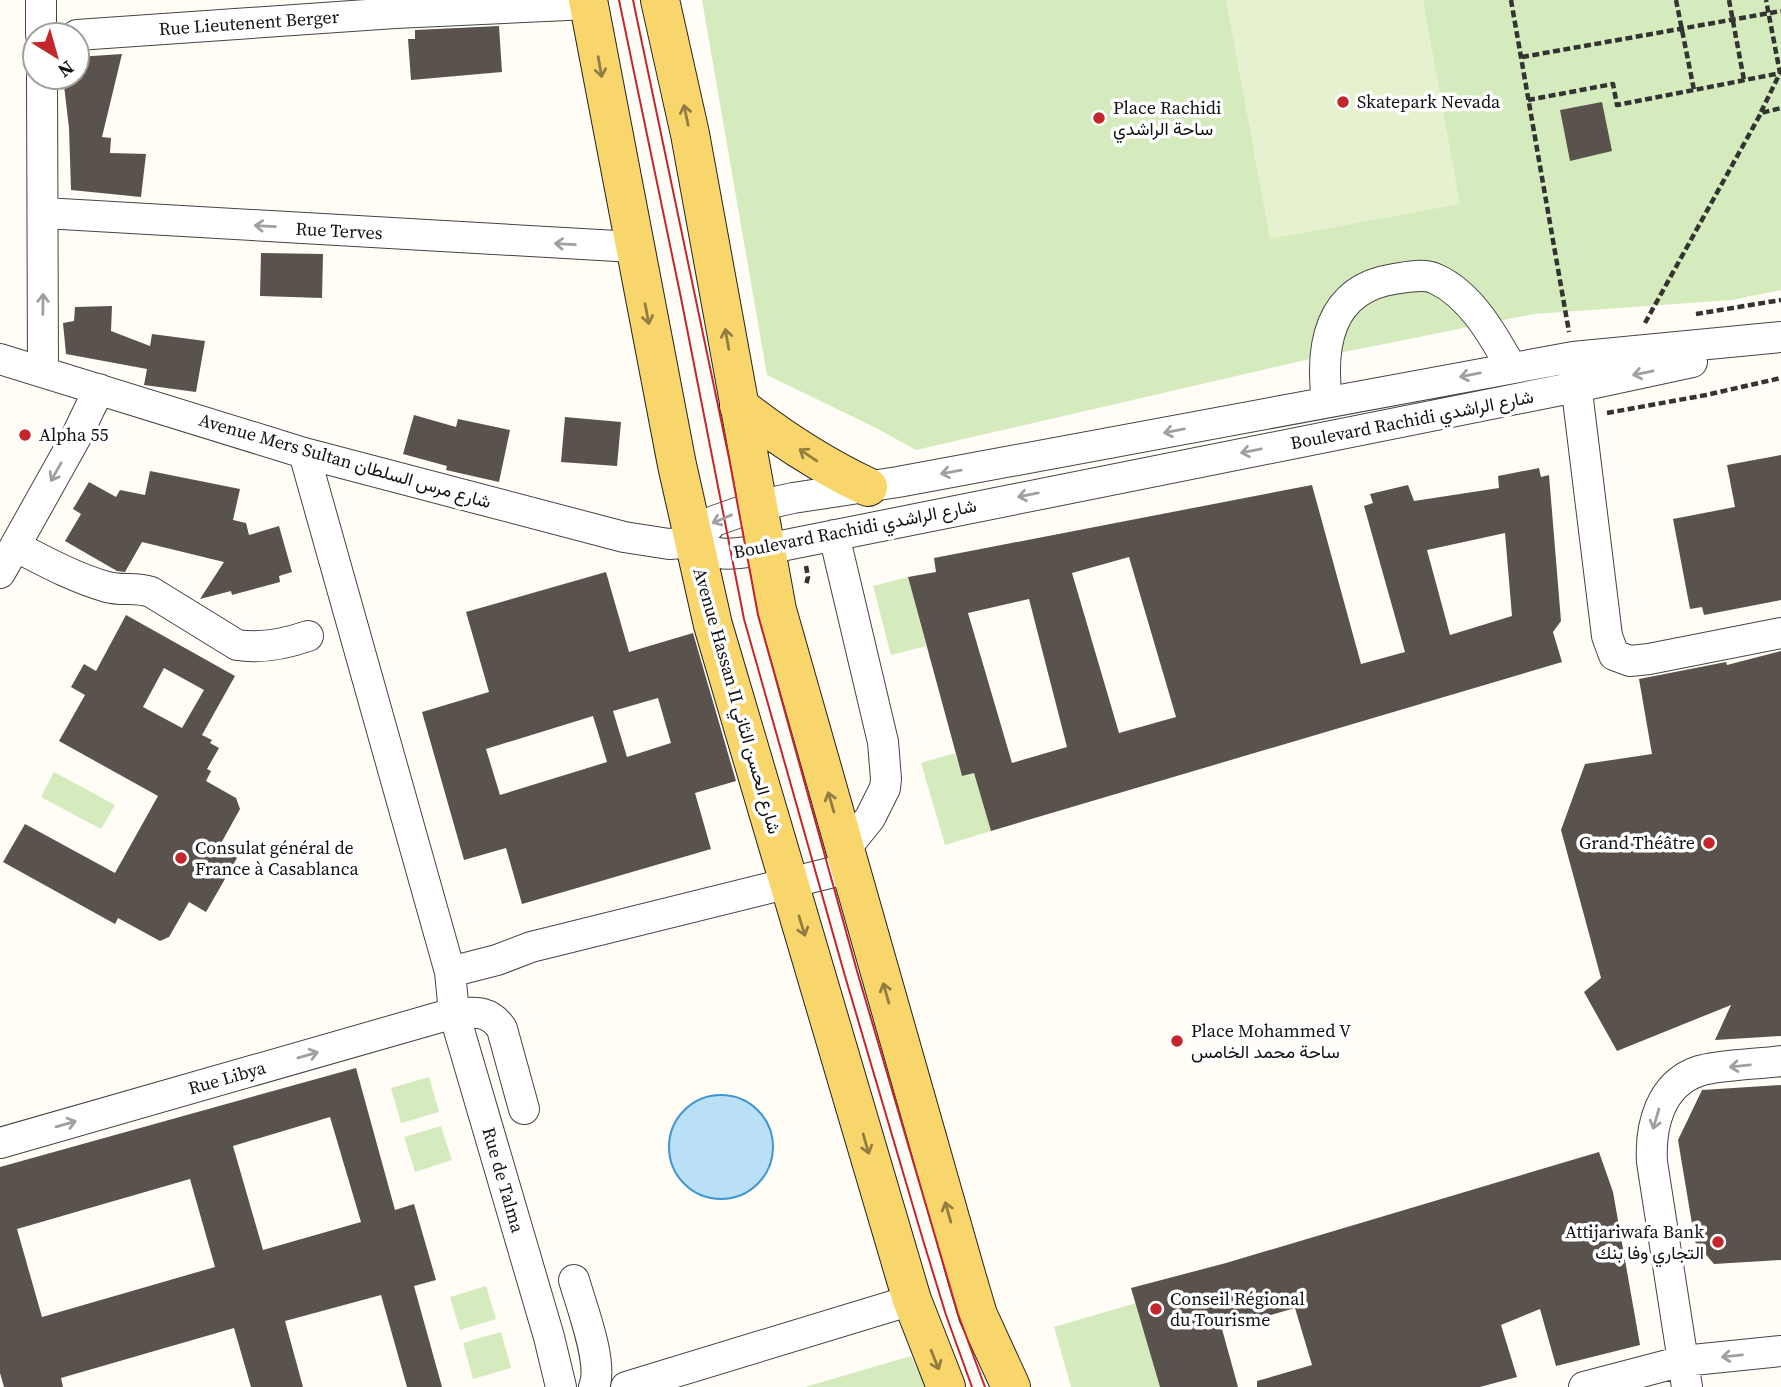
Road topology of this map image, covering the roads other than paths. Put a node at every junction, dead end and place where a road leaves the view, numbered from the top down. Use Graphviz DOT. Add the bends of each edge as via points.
graph roads {
  1 [pos="41,0"];
  2 [pos="660,0"];
  3 [pos="588,2"];
  4 [pos="395,7"];
  5 [pos="41,21"];
  6 [pos="91,34"];
  7 [pos="42,91"];
  8 [pos="44,213"];
  9 [pos="634,247"];
  10 [pos="1781,340"];
  11 [pos="1573,357"];
  12 [pos="0,359"];
  13 [pos="1511,367"];
  14 [pos="43,372"];
  15 [pos="1576,387"];
  16 [pos="99,389"];
  17 [pos="1327,402"];
  18 [pos="739,406"];
  19 [pos="304,453"];
  20 [pos="868,487"];
  21 [pos="757,506"];
  22 [pos="834,535"];
  23 [pos="694,542"];
  24 [pos="15,546"];
  25 [pos="766,549"];
  26 [pos="0,573"];
  27 [pos="1781,633"];
  28 [pos="307,636"];
  29 [pos="847,858"];
  30 [pos="789,883"];
  31 [pos="450,972"];
  32 [pos="454,1013"];
  33 [pos="1781,1062"];
  34 [pos="524,1109"];
  35 [pos="0,1143"];
  36 [pos="574,1280"];
  37 [pos="912,1300"];
  38 [pos="1781,1351"];
  39 [pos="1685,1374"];
  40 [pos="561,1387"];
  41 [pos="594,1387"];
  42 [pos="626,1387"];
  43 [pos="946,1387"];
  44 [pos="1011,1387"];
  45 [pos="1584,1387"];
  1 -- 5 [label="street"];
  18 -- 2 [label="main road, one-way" via="690,134"];
  3 -- 4 [label="street, Rue Lieutenent Berger"];
  3 -- 9 [label="main road, Avenue Hassan II شارع الحسن الثاني, one-way"];
  4 -- 6 [label="street, Rue Lieutenent Berger"];
  7 -- 8 [label="street"];
  9 -- 8 [label="street, Rue Terves, one-way"];
  14 -- 8 [label="street, one-way"];
  9 -- 23 [label="main road, Avenue Hassan II شارع الحسن الثاني, one-way"];
  10 -- 11 [label="street, Boulevard Rachidi شارع الراشدي"];
  10 -- 15 [label="street, Boulevard Rachidi شارع الراشدي, one-way"];
  11 -- 13 [label="street, Boulevard Rachidi شارع الراشدي"];
  11 -- 15 [label="street"];
  12 -- 14 [label="street, Avenue Mers Sultan شارع مرس السلطان"];
  13 -- 17 [label="street, Boulevard Rachidi شارع الراشدي, one-way"];
  13 -- 17 [label="street" via="1457,292 1435,278 1384,280 1353,295 1328,333"];
  14 -- 16 [label="street, Avenue Mers Sultan شارع مرس السلطان"];
  15 -- 22 [label="street, Boulevard Rachidi شارع الراشدي, one-way"];
  15 -- 27 [label="street" via="1607,636 1614,654 1630,661 1649,659"];
  16 -- 19 [label="street, Avenue Mers Sultan شارع مرس السلطان"];
  16 -- 24 [label="street, one-way"];
  17 -- 20 [label="street, Boulevard Rachidi شارع الراشدي, one-way"];
  20 -- 18 [label="main road, one-way" via="823,465"];
  18 -- 21 [label="main road"];
  19 -- 23 [label="street, Avenue Mers Sultan شارع مرس السلطان" via="624,537 669,544"];
  19 -- 31 [label="street, Rue de Talma"];
  20 -- 21 [label="street, Boulevard Rachidi شارع الراشدي"];
  21 -- 23 [label="street, Boulevard Rachidi شارع الراشدي, one-way" via="715,521"];
  21 -- 25 [label="main road"];
  22 -- 25 [label="street, Boulevard Rachidi شارع الراشدي"];
  22 -- 29 [label="street" via="883,742 886,779"];
  23 -- 25 [label="street, Boulevard Rachidi شارع الراشدي" via="722,555"];
  23 -- 30 [label="main road, Avenue Hassan II شارع الحسن الثاني" via="713,625"];
  24 -- 26 [label="street"];
  24 -- 28 [label="street" via="109,588 151,592 237,645 278,645"];
  29 -- 25 [label="main road, one-way" via="777,610"];
  29 -- 30 [label="street"];
  44 -- 29 [label="main road, one-way" via="978,1315"];
  30 -- 31 [label="street" via="531,947"];
  30 -- 37 [label="main road, Avenue Hassan II شارع الحسن الثاني, one-way"];
  31 -- 32 [label="street, Rue de Talma"];
  32 -- 34 [label="street" via="477,1012 497,1020"];
  35 -- 32 [label="street, Rue Libya, one-way"];
  32 -- 40 [label="street, Rue de Talma"];
  33 -- 39 [label="street, one-way" via="1700,1070 1685,1078 1657,1111 1651,1143"];
  36 -- 41 [label="street" via="596,1360"];
  37 -- 42 [label="street"];
  37 -- 43 [label="main road, Avenue Hassan II شارع الحسن الثاني, one-way"];
  38 -- 39 [label="street, one-way"];
  39 -- 45 [label="street"];
}
